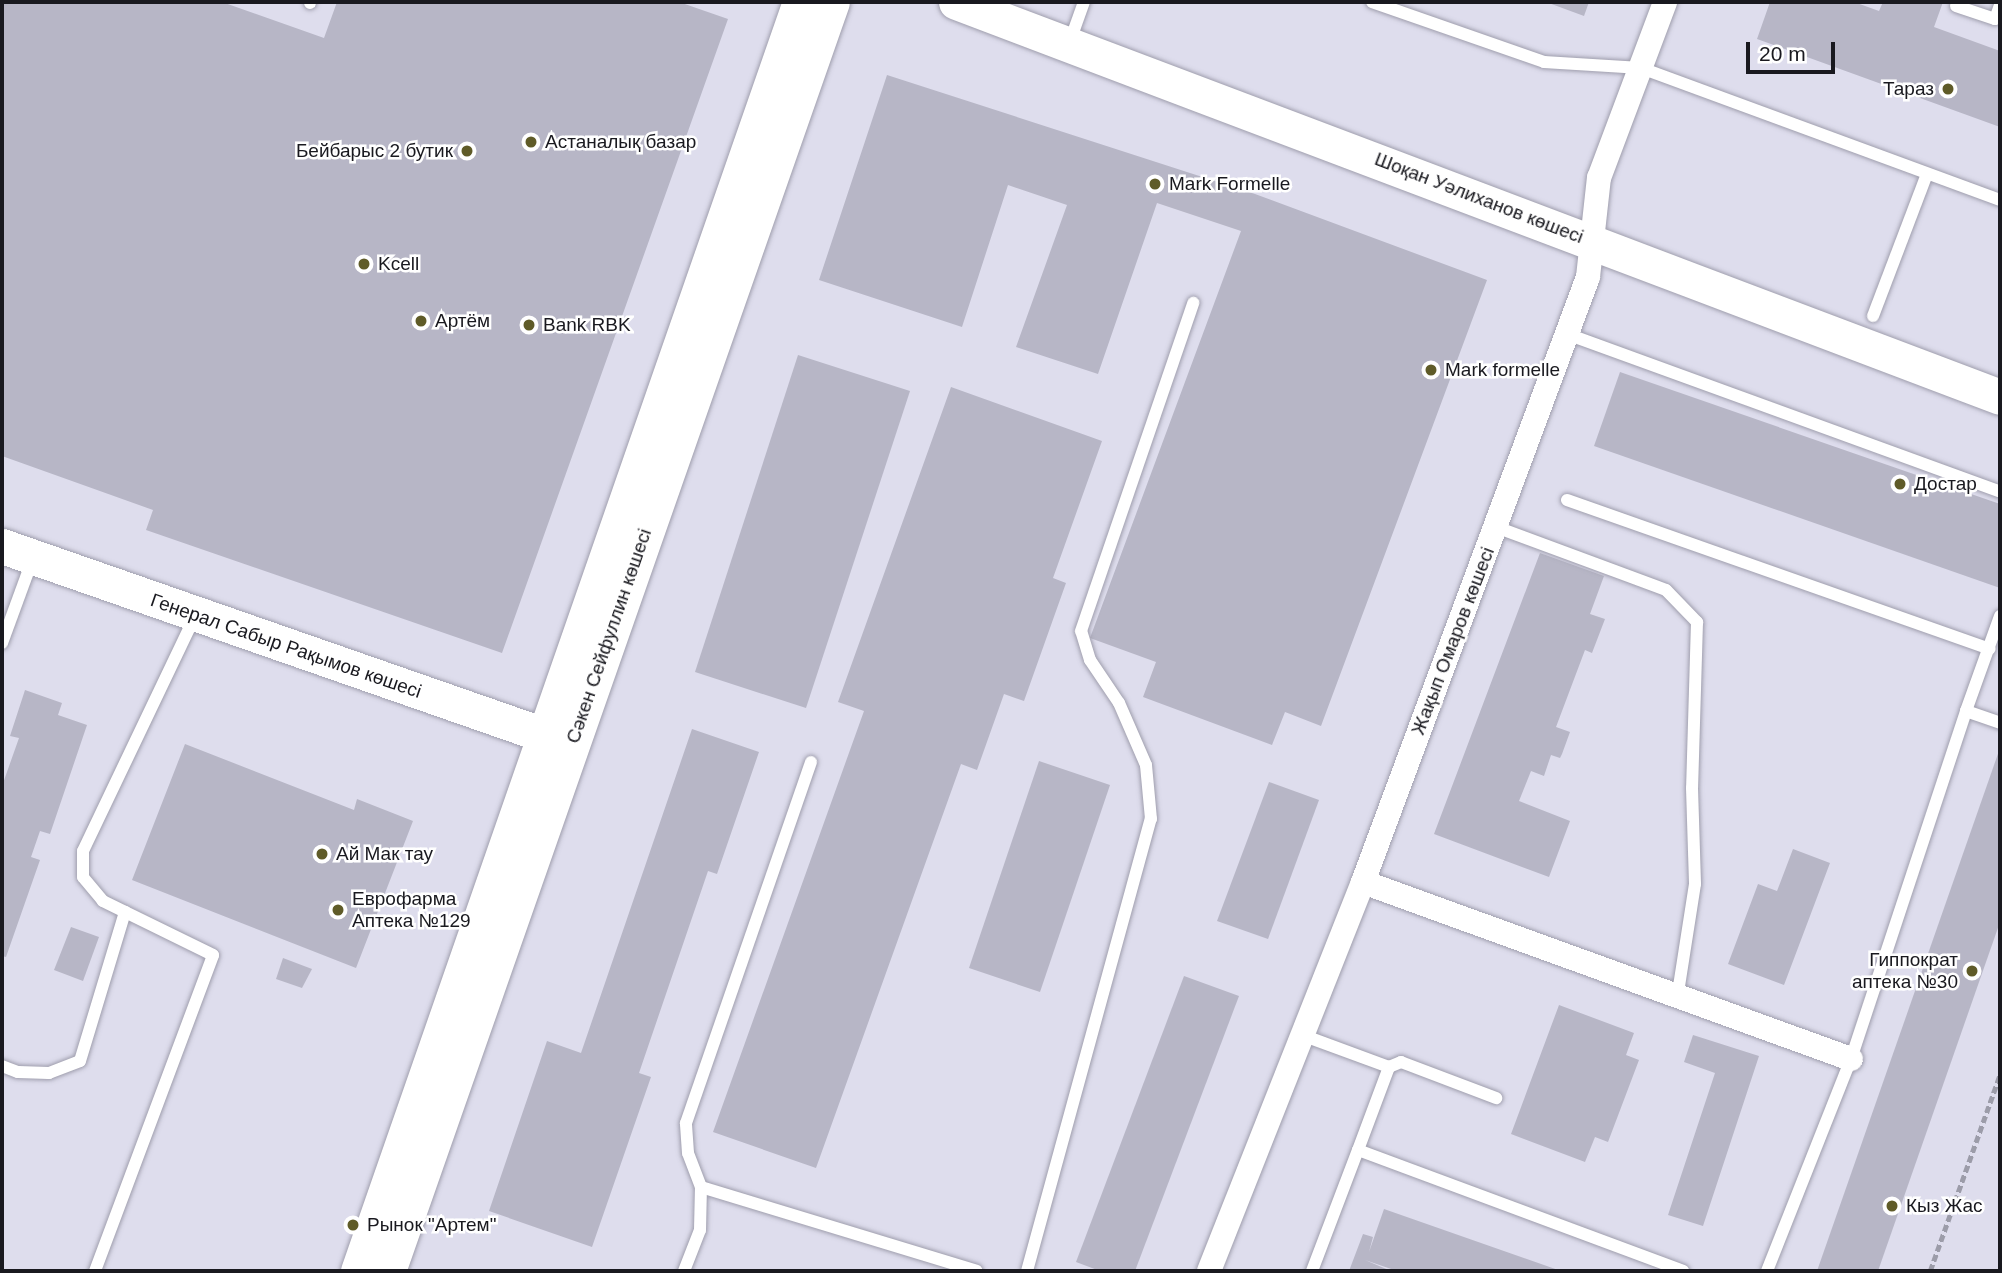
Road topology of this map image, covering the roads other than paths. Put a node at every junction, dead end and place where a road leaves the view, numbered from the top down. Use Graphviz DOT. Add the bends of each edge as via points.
graph roads {
  1 [pos="800,2"];
  2 [pos="832,2"];
  3 [pos="956,2"];
  4 [pos="1084,2"];
  5 [pos="1372,2"];
  6 [pos="1665,2"];
  7 [pos="2000,5"];
  8 [pos="1956,6"];
  9 [pos="1998,20"];
  10 [pos="1069,44"];
  11 [pos="1641,68"];
  12 [pos="1927,174"];
  13 [pos="2000,200"];
  14 [pos="1593,241"];
  15 [pos="1193,303"];
  16 [pos="1873,316"];
  17 [pos="1567,334"];
  18 [pos="2000,397"];
  19 [pos="2000,492"];
  20 [pos="1567,500"];
  21 [pos="1496,527"];
  22 [pos="18,551"];
  23 [pos="195,615"];
  24 [pos="2000,616"];
  25 [pos="2,643"];
  26 [pos="1989,649"];
  27 [pos="1966,711"];
  28 [pos="2000,723"];
  29 [pos="557,740"];
  30 [pos="811,762"];
  31 [pos="1363,882"];
  32 [pos="125,912"];
  33 [pos="1677,999"];
  34 [pos="1302,1035"];
  35 [pos="1851,1059"];
  36 [pos="2,1066"];
  37 [pos="1389,1067"];
  38 [pos="1496,1098"];
  39 [pos="1358,1150"];
  40 [pos="701,1187"];
  41 [pos="95,1271"];
  42 [pos="358,1271"];
  43 [pos="388,1271"];
  44 [pos="684,1271"];
  45 [pos="976,1271"];
  46 [pos="1027,1271"];
  47 [pos="1209,1271"];
  48 [pos="1312,1271"];
  49 [pos="1683,1271"];
  50 [pos="1767,1271"];
  1 -- 29 [label="main road, Сәкен Сейфуллин көшесі"];
  2 -- 29 [label="main road, Сәкен Сейфуллин көшесі"];
  3 -- 10 [label="main road, Шоқан Уәлиханов көшесі"];
  4 -- 10 [label="lane"];
  5 -- 11 [label="lane" via="1544,62"];
  6 -- 11 [label="street, Жақып Омаров көшесі"];
  7 -- 9 [label="lane"];
  8 -- 9 [label="lane"];
  10 -- 14 [label="main road, Шоқан Уәлиханов көшесі"];
  11 -- 12 [label="lane"];
  11 -- 14 [label="street, Жақып Омаров көшесі" via="1599,178"];
  12 -- 13 [label="lane"];
  12 -- 16 [label="lane"];
  14 -- 17 [label="street, Жақып Омаров көшесі" via="1588,276"];
  14 -- 18 [label="main road, Шоқан Уәлиханов көшесі"];
  15 -- 46 [label="lane" via="1081,631 1090,660 1119,703 1146,765 1150,819"];
  17 -- 19 [label="lane"];
  17 -- 21 [label="street, Жақып Омаров көшесі"];
  20 -- 26 [label="lane"];
  21 -- 31 [label="street, Жақып Омаров көшесі"];
  21 -- 33 [label="lane" via="1666,590 1697,622 1692,788 1695,884"];
  22 -- 23 [label="main road, Генерал Сабыр Рақымов көшесі"];
  22 -- 25 [label="lane"];
  23 -- 29 [label="main road, Генерал Сабыр Рақымов көшесі"];
  23 -- 32 [label="lane" via="83,851 83,877 103,901"];
  24 -- 26 [label="lane"];
  26 -- 27 [label="lane"];
  27 -- 28 [label="lane"];
  27 -- 35 [label="lane"];
  29 -- 42 [label="main road, Сәкен Сейфуллин көшесі"];
  29 -- 43 [label="main road, Сәкен Сейфуллин көшесі"];
  30 -- 40 [label="lane" via="686,1123 688,1153"];
  31 -- 33 [label="street"];
  31 -- 34 [label="street, Жақып Омаров көшесі"];
  32 -- 36 [label="lane" via="80,1061 49,1073 18,1072"];
  32 -- 41 [label="lane" via="214,954"];
  33 -- 35 [label="street"];
  34 -- 37 [label="lane"];
  34 -- 47 [label="street, Жақып Омаров көшесі"];
  35 -- 50 [label="lane"];
  37 -- 38 [label="lane" via="1401,1062"];
  37 -- 39 [label="lane"];
  39 -- 48 [label="lane"];
  39 -- 49 [label="lane"];
  40 -- 44 [label="lane" via="700,1230"];
  40 -- 45 [label="lane"];
}
